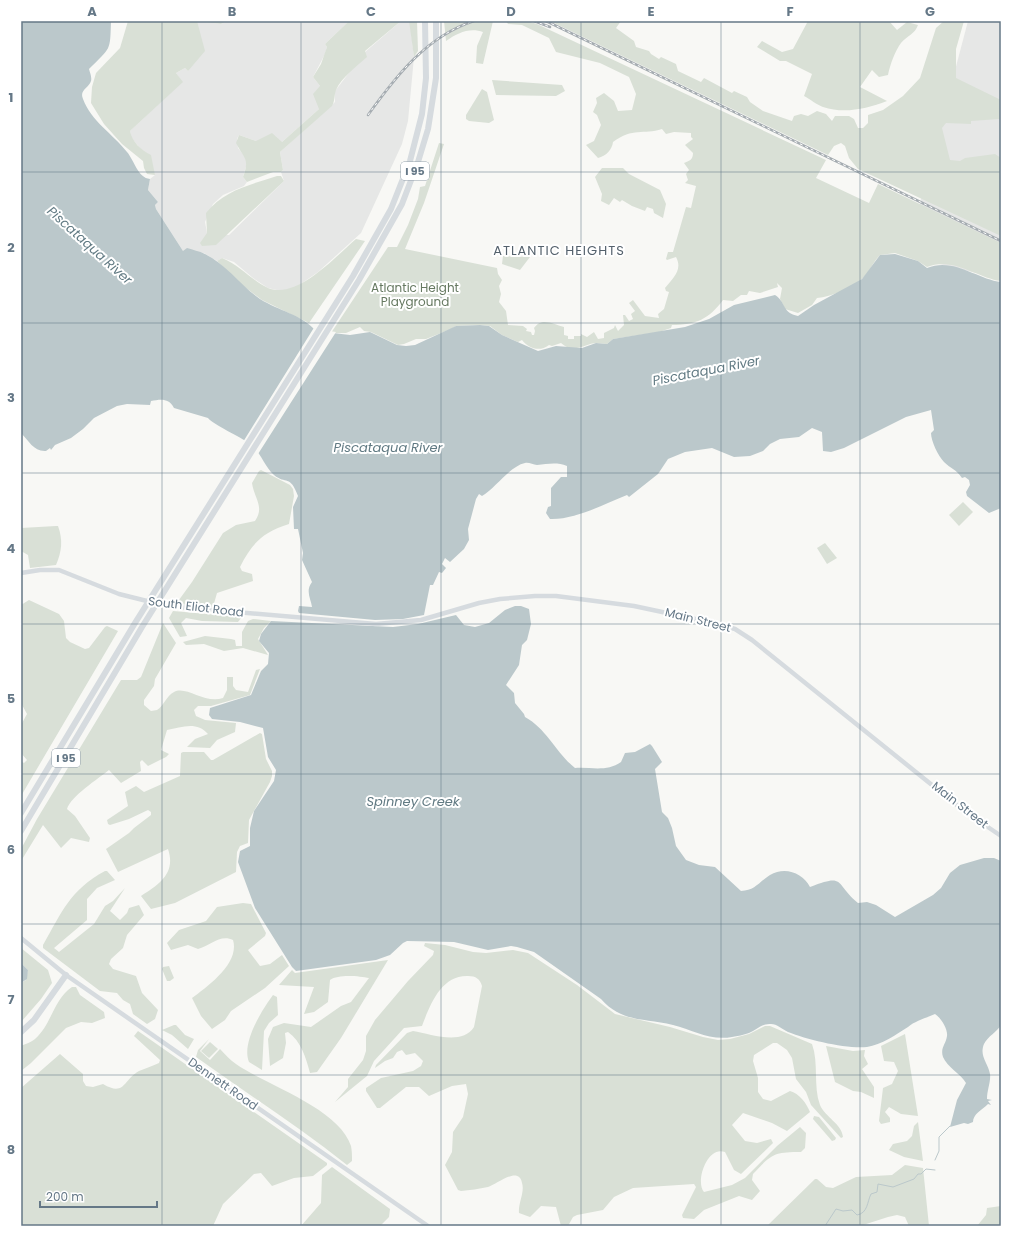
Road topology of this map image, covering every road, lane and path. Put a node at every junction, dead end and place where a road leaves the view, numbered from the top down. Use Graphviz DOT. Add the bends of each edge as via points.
graph roads {
  1 [pos="425,21"];
  2 [pos="436,21"];
  3 [pos="21,573"];
  4 [pos="376,624"];
  5 [pos="21,813"];
  6 [pos="21,831"];
  7 [pos="1001,836"];
  8 [pos="21,938"];
  9 [pos="66,975"];
  10 [pos="21,1032"];
  11 [pos="428,1226"];
  1 -- 5 [label="highway, I 95" via="426,78 422,114 410,161 391,209 353,276"];
  2 -- 6 [label="highway, I 95" via="436,78 428,129 402,204 359,280 142,627"];
  3 -- 4 [label="main road, South Eliot Road" via="58,570 119,594 167,606"];
  4 -- 7 [label="main road, Main Street" via="421,620 486,602 544,595 634,606 730,628 752,640 969,815"];
  8 -- 9 [label="main road, Dennett Road"];
  9 -- 10 [label="highway" via="34,1020"];
  9 -- 11 [label="main road, Dennett Road"];
}
